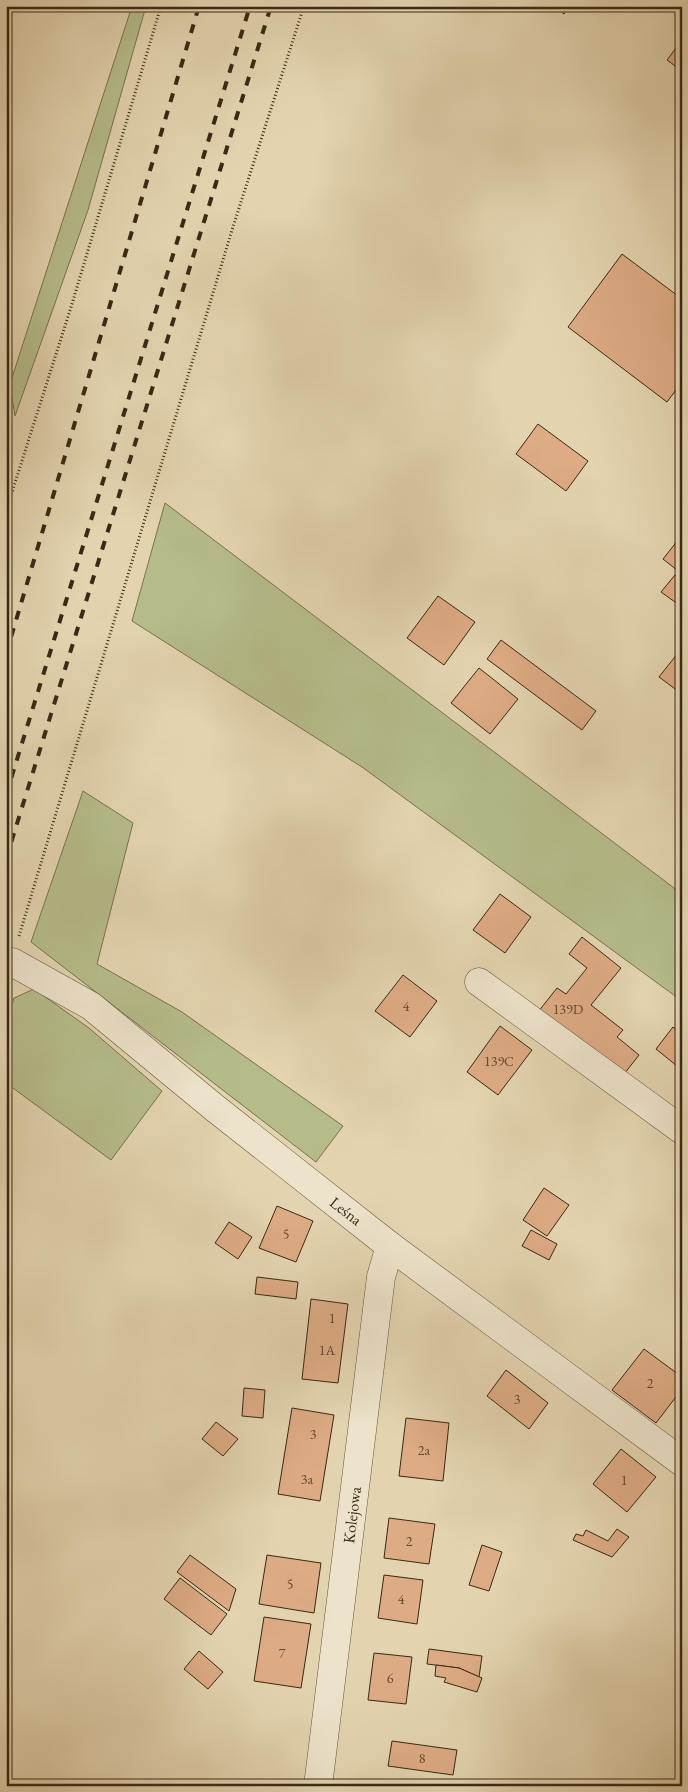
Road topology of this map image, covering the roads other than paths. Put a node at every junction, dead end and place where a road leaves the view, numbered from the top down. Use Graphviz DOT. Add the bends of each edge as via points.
graph roads {
  1 [pos="12,962"];
  2 [pos="480,982"];
  3 [pos="682,1130"];
  4 [pos="390,1246"];
  5 [pos="682,1462"];
  6 [pos="318,1786"];
  1 -- 4 [label="street, Leśna" via="91,1006"];
  2 -- 3 [label="street"];
  4 -- 5 [label="street, Leśna"];
  4 -- 6 [label="street, Kolejowa" via="381,1277"];
}
